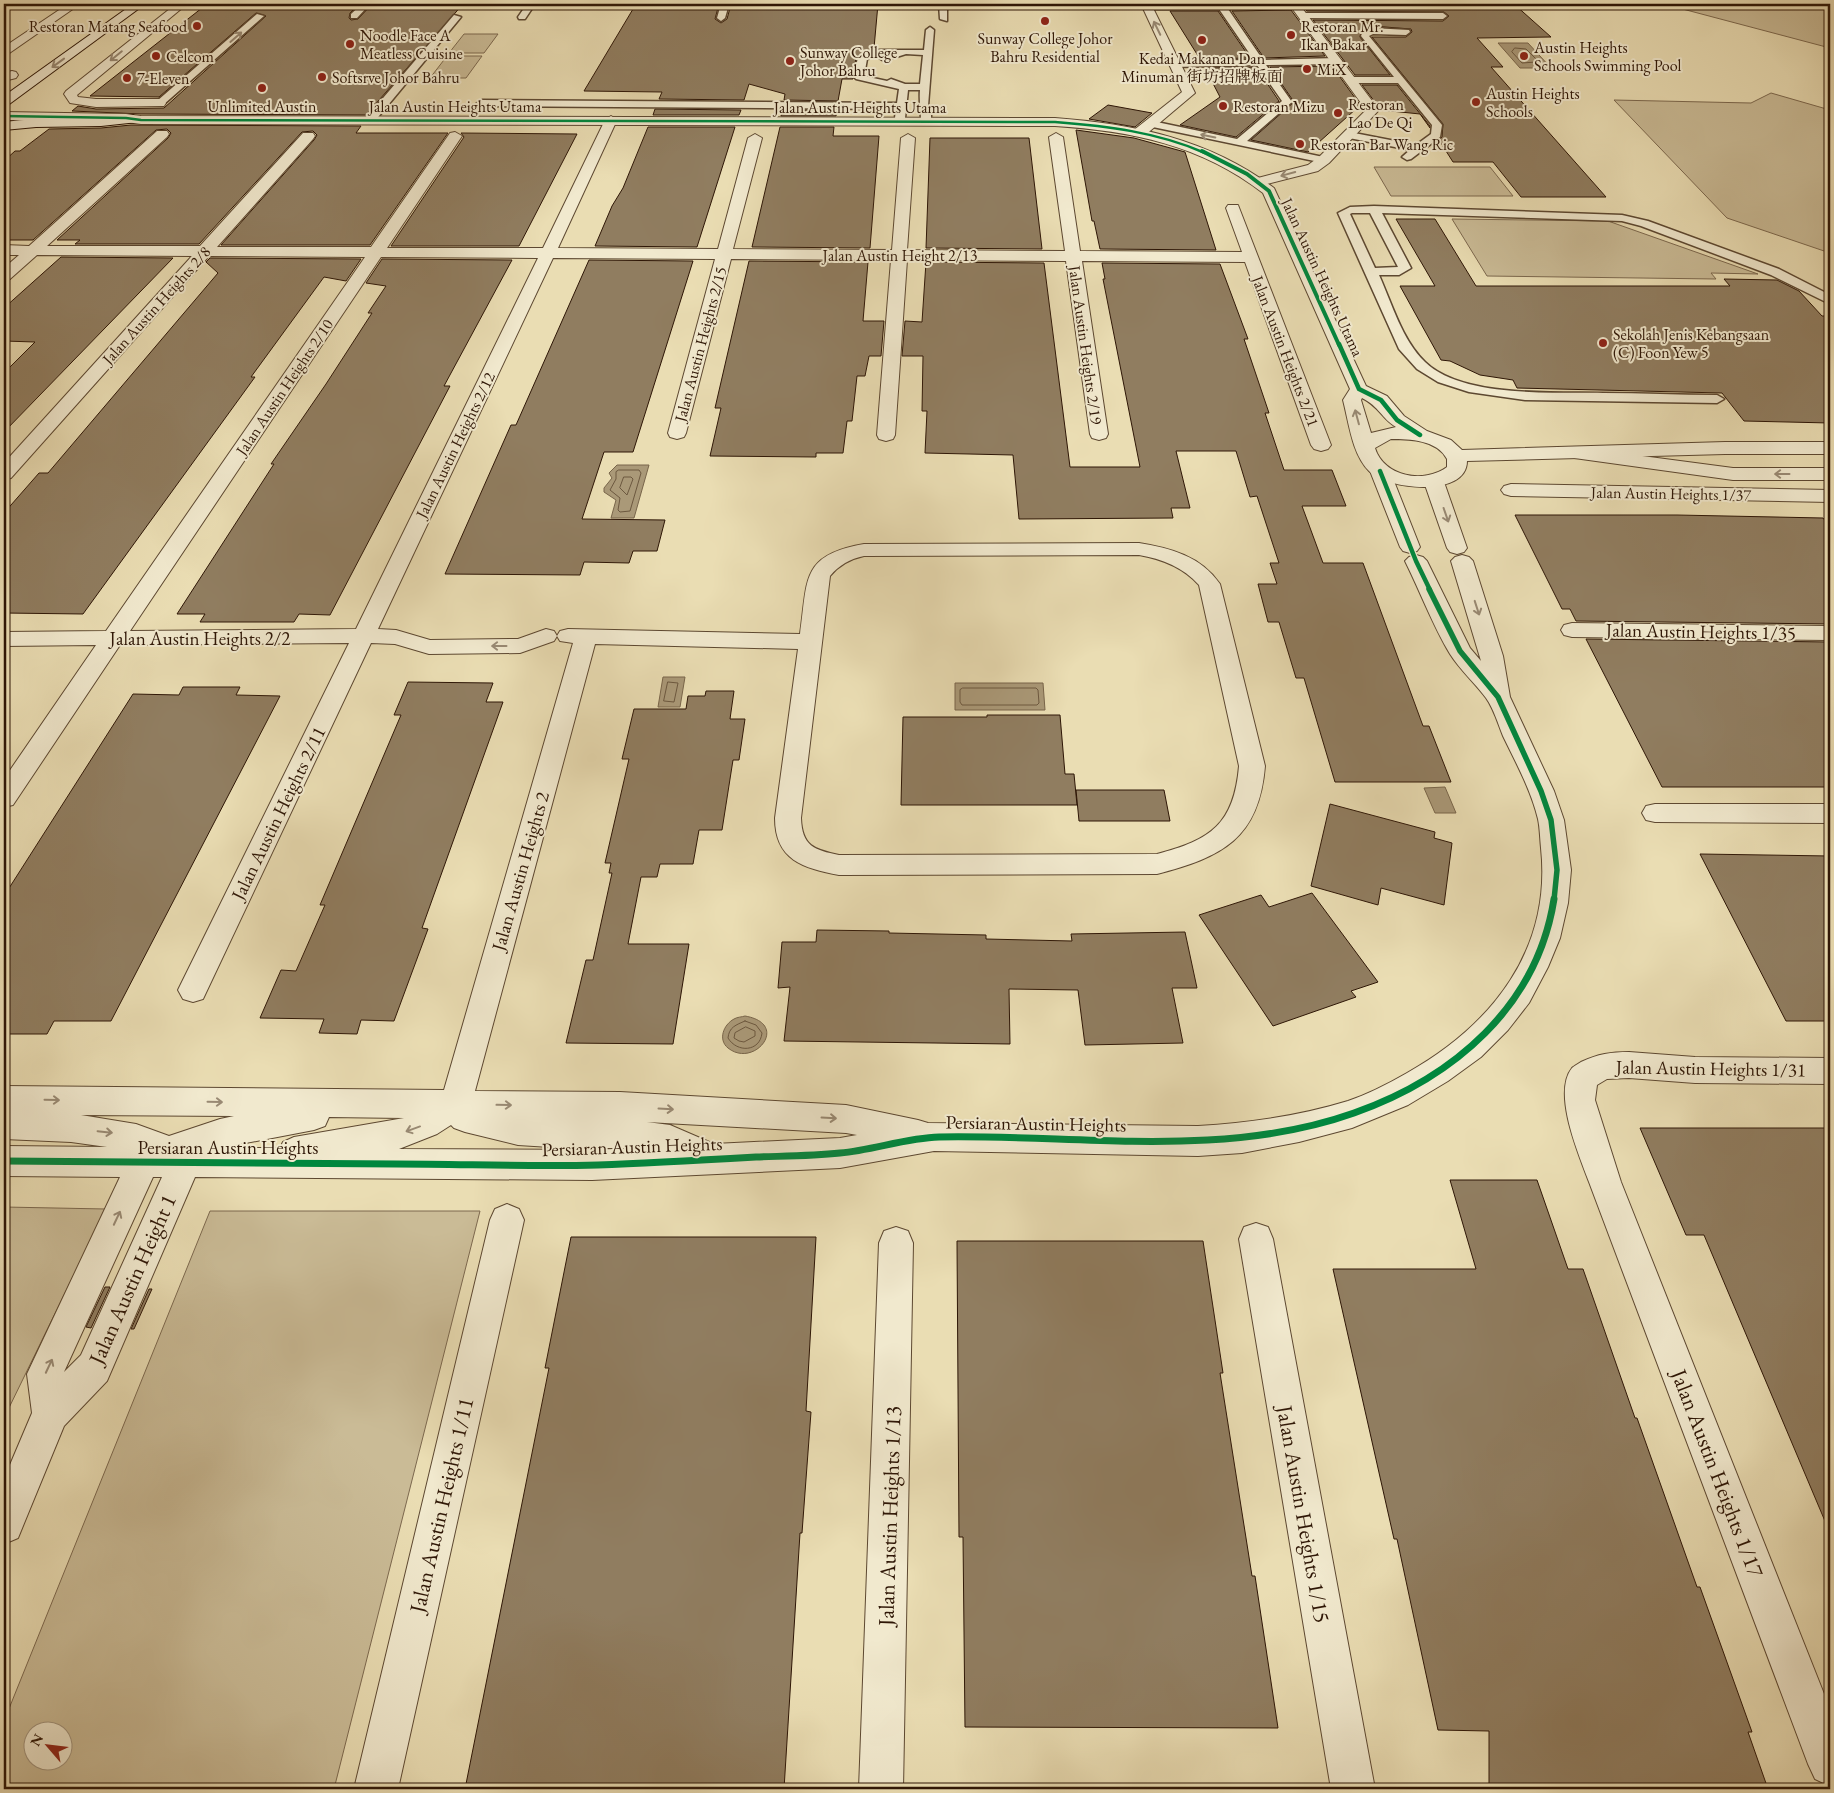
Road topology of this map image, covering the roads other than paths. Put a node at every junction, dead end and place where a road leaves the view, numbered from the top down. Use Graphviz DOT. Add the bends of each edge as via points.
graph roads {
  1 [pos="75,4"];
  2 [pos="140,4"];
  3 [pos="182,4"];
  4 [pos="366,4"];
  5 [pos="531,4"];
  6 [pos="725,4"];
  7 [pos="943,4"];
  8 [pos="1321,4"];
  9 [pos="1677,4"];
  10 [pos="1147,5"];
  11 [pos="1830,5"];
  12 [pos="1222,7"];
  13 [pos="1413,8"];
  14 [pos="1298,9"];
  15 [pos="1329,12"];
  16 [pos="260,16"];
  17 [pos="354,16"];
  18 [pos="1443,16"];
  19 [pos="457,17"];
  20 [pos="522,17"];
  21 [pos="721,18"];
  22 [pos="944,18"];
  23 [pos="930,30"];
  24 [pos="1406,32"];
  25 [pos="4,52"];
  26 [pos="896,53"];
  27 [pos="928,53"];
  28 [pos="1337,61"];
  29 [pos="1260,62"];
  30 [pos="1175,64"];
  31 [pos="1401,80"];
  32 [pos="1354,85"];
  33 [pos="904,86"];
  34 [pos="925,87"];
  35 [pos="1409,90"];
  36 [pos="7,99"];
  37 [pos="482,102"];
  38 [pos="160,103"];
  39 [pos="902,106"];
  40 [pos="4,116"];
  41 [pos="39,116"];
  42 [pos="137,120"];
  43 [pos="370,120"];
  44 [pos="611,120"];
  45 [pos="900,121"];
  46 [pos="926,121"];
  47 [pos="1152,124"];
  48 [pos="4,126"];
  49 [pos="1139,133"];
  50 [pos="162,134"];
  51 [pos="1349,135"];
  52 [pos="308,136"];
  53 [pos="455,136"];
  54 [pos="1056,137"];
  55 [pos="756,138"];
  56 [pos="908,138"];
  57 [pos="1239,142"];
  58 [pos="1416,148"];
  59 [pos="1407,157"];
  60 [pos="1324,160"];
  61 [pos="1260,182"];
  62 [pos="1233,208"];
  63 [pos="1374,209"];
  64 [pos="4,250"];
  65 [pos="33,250"];
  66 [pos="204,251"];
  67 [pos="376,252"];
  68 [pos="548,253"];
  69 [pos="724,255"];
  70 [pos="899,255"];
  71 [pos="1073,256"];
  72 [pos="1251,257"];
  73 [pos="1370,272"];
  74 [pos="4,276"];
  75 [pos="1830,300"];
  76 [pos="1359,388"];
  77 [pos="1717,399"];
  78 [pos="677,433"];
  79 [pos="1099,434"];
  80 [pos="1420,434"];
  81 [pos="886,435"];
  82 [pos="1321,445"];
  83 [pos="1365,447"];
  84 [pos="1830,448"];
  85 [pos="1574,453"];
  86 [pos="1457,456"];
  87 [pos="1380,471"];
  88 [pos="4,474"];
  89 [pos="1830,474"];
  90 [pos="1434,482"];
  91 [pos="1512,490"];
  92 [pos="1830,496"];
  93 [pos="1572,630"];
  94 [pos="1830,632"];
  95 [pos="363,636"];
  96 [pos="586,636"];
  97 [pos="113,638"];
  98 [pos="4,639"];
  99 [pos="809,642"];
  100 [pos="1498,697"];
  101 [pos="4,798"];
  102 [pos="1655,813"];
  103 [pos="1830,814"];
  104 [pos="193,990"];
  105 [pos="1830,1071"];
  106 [pos="4,1100"];
  107 [pos="370,1103"];
  108 [pos="455,1105"];
  109 [pos="4,1125"];
  110 [pos="934,1137"];
  111 [pos="165,1158"];
  112 [pos="712,1159"];
  113 [pos="4,1161"];
  114 [pos="252,1162"];
  115 [pos="1605,1182"];
  116 [pos="507,1220"];
  117 [pos="1256,1239"];
  118 [pos="896,1243"];
  119 [pos="4,1524"];
  120 [pos="1830,1764"];
  121 [pos="376,1789"];
  122 [pos="881,1789"];
  123 [pos="1353,1789"];
  1 -- 25 [label="street"];
  2 -- 36 [label="street, one-way"];
  3 -- 38 [label="street, one-way" via="70,94 74,100 89,103"];
  4 -- 17 [label="lane"];
  5 -- 20 [label="lane"];
  6 -- 21 [label="lane"];
  7 -- 22 [label="lane"];
  8 -- 15 [label="lane"];
  9 -- 11 [label="lane"];
  10 -- 12 [label="lane"];
  30 -- 10 [label="street, one-way"];
  12 -- 14 [label="lane"];
  12 -- 29 [label="lane"];
  13 -- 15 [label="lane" via="1416,12 1411,14 1345,15"];
  14 -- 15 [label="lane"];
  14 -- 28 [label="street"];
  15 -- 18 [label="lane"];
  38 -- 16 [label="lane, one-way"];
  19 -- 43 [label="lane"];
  23 -- 27 [label="lane"];
  24 -- 31 [label="lane" via="1372,31 1365,36"];
  26 -- 27 [label="lane"];
  26 -- 33 [label="lane" via="882,60 880,71 891,82"];
  26 -- 33 [label="lane" via="873,53 863,57 859,77"];
  27 -- 34 [label="lane"];
  28 -- 29 [label="lane"];
  28 -- 32 [label="street"];
  29 -- 30 [label="lane"];
  29 -- 57 [label="lane" via="1287,102"];
  30 -- 47 [label="street" via="1189,92"];
  31 -- 32 [label="lane"];
  31 -- 35 [label="lane"];
  32 -- 35 [label="lane"];
  32 -- 51 [label="street" via="1373,110"];
  33 -- 34 [label="lane"];
  33 -- 39 [label="lane"];
  34 -- 46 [label="lane" via="923,106"];
  35 -- 58 [label="lane" via="1437,125 1436,134"];
  36 -- 41 [label="street" via="15,108"];
  37 -- 39 [label="lane"];
  38 -- 42 [label="street"];
  39 -- 45 [label="lane"];
  40 -- 41 [label="street"];
  41 -- 42 [label="street"];
  42 -- 43 [label="street, Jalan Austin Heights Utama"];
  42 -- 48 [label="street"];
  43 -- 44 [label="street, Jalan Austin Heights Utama"];
  44 -- 45 [label="street, Jalan Austin Heights Utama"];
  44 -- 68 [label="street, Jalan Austin Heights 2/12"];
  45 -- 46 [label="street, Jalan Austin Heights Utama"];
  46 -- 49 [label="street, Jalan Austin Heights Utama" via="1077,123"];
  47 -- 49 [label="street"];
  57 -- 47 [label="lane, one-way"];
  49 -- 61 [label="street, Jalan Austin Heights Utama" via="1216,158"];
  50 -- 65 [label="street"];
  51 -- 58 [label="lane"];
  51 -- 60 [label="street"];
  52 -- 66 [label="street, Jalan Austin Heights 2/8"];
  53 -- 67 [label="street, Jalan Austin Heights 2/10"];
  54 -- 71 [label="street, Jalan Austin Heights 2/19"];
  55 -- 69 [label="street, Jalan Austin Heights 2/15"];
  56 -- 70 [label="street"];
  57 -- 60 [label="lane"];
  58 -- 59 [label="lane"];
  60 -- 61 [label="street, one-way" via="1313,168"];
  61 -- 76 [label="street, Jalan Austin Heights Utama" via="1269,191"];
  62 -- 72 [label="street, Jalan Austin Heights 2/21"];
  63 -- 73 [label="lane" via="1344,213"];
  63 -- 73 [label="lane" via="1405,268"];
  63 -- 75 [label="lane" via="1630,219 1775,272"];
  64 -- 65 [label="street, Jalan Austin Height 2/13"];
  65 -- 66 [label="street, Jalan Austin Height 2/13"];
  65 -- 74 [label="street"];
  66 -- 67 [label="street, Jalan Austin Height 2/13"];
  66 -- 88 [label="street, Jalan Austin Heights 2/8"];
  67 -- 68 [label="street, Jalan Austin Height 2/13"];
  67 -- 97 [label="street, Jalan Austin Heights 2/10"];
  68 -- 69 [label="street, Jalan Austin Height 2/13"];
  68 -- 95 [label="street, Jalan Austin Heights 2/12"];
  69 -- 70 [label="street, Jalan Austin Height 2/13"];
  69 -- 78 [label="street, Jalan Austin Heights 2/15"];
  70 -- 71 [label="street, Jalan Austin Height 2/13"];
  70 -- 81 [label="street"];
  71 -- 72 [label="street, Jalan Austin Height 2/13"];
  71 -- 79 [label="street, Jalan Austin Heights 2/19"];
  72 -- 82 [label="street, Jalan Austin Heights 2/21"];
  73 -- 77 [label="lane" via="1410,355 1432,372 1457,384 1513,396"];
  76 -- 80 [label="street" via="1380,400 1397,420"];
  83 -- 76 [label="street, one-way" via="1352,400"];
  80 -- 83 [label="street" via="1391,433 1379,436"];
  80 -- 86 [label="street" via="1443,443"];
  83 -- 87 [label="street" via="1370,464"];
  84 -- 85 [label="street"];
  85 -- 86 [label="street"];
  89 -- 85 [label="street, one-way" via="1732,474"];
  86 -- 90 [label="street" via="1458,469"];
  87 -- 90 [label="street" via="1406,481"];
  87 -- 100 [label="street, Persiaran Austin Heights" via="1413,554 1460,651"];
  90 -- 100 [label="street, Persiaran Austin Heights, one-way" via="1492,656"];
  91 -- 92 [label="street, Jalan Austin Heights 1/37"];
  93 -- 94 [label="street, Jalan Austin Heights 1/35"];
  95 -- 96 [label="street, Jalan Austin Heights 2/2" via="396,638 429,647 520,646 546,636"];
  95 -- 97 [label="street, Jalan Austin Heights 2/2"];
  95 -- 104 [label="street, Jalan Austin Heights 2/11"];
  96 -- 99 [label="street"];
  96 -- 108 [label="street, Jalan Austin Heights 2"];
  97 -- 98 [label="street, Jalan Austin Heights 2/2"];
  97 -- 101 [label="street, Jalan Austin Heights 2/10"];
  99 -- 99 [label="street" via="819,575 836,558 849,553 864,550 1139,549 1174,557 1201,574 1209,584 1252,766 1249,799 1231,828 1215,841 1177,860 1157,864 839,865 816,861 800,852 787,830"];
  100 -- 110 [label="street, Persiaran Austin Heights" via="1551,820 1557,870 1546,938 1534,967 1498,1021 1470,1048 1398,1095 1352,1114 1242,1138 1198,1141"];
  102 -- 103 [label="street"];
  105 -- 115 [label="street, Jalan Austin Heights 1/31" via="1603,1066 1583,1077 1579,1100"];
  106 -- 107 [label="street, Persiaran Austin Heights, one-way"];
  107 -- 108 [label="street, Persiaran Austin Heights"];
  107 -- 111 [label="street" via="308,1118 220,1133"];
  108 -- 110 [label="street, Persiaran Austin Heights, one-way" via="620,1106 846,1119"];
  108 -- 112 [label="street" via="465,1118 488,1125 518,1131 566,1134 630,1133 670,1140"];
  108 -- 114 [label="street, one-way" via="426,1124 397,1135 314,1147"];
  109 -- 111 [label="street, one-way" via="57,1126 122,1134"];
  110 -- 112 [label="street, Persiaran Austin Heights" via="840,1152"];
  111 -- 113 [label="street, Persiaran Austin Heights"];
  111 -- 114 [label="street, Persiaran Austin Heights"];
  111 -- 119 [label="street, Jalan Austin Height 1" via="94,1368 51,1413"];
  112 -- 114 [label="street, Persiaran Austin Heights" via="592,1165"];
  115 -- 120 [label="street, Jalan Austin Heights 1/17"];
  116 -- 121 [label="street, Jalan Austin Heights 1/11"];
  117 -- 123 [label="street, Jalan Austin Heights 1/15"];
  118 -- 122 [label="street, Jalan Austin Heights 1/13"];
}
